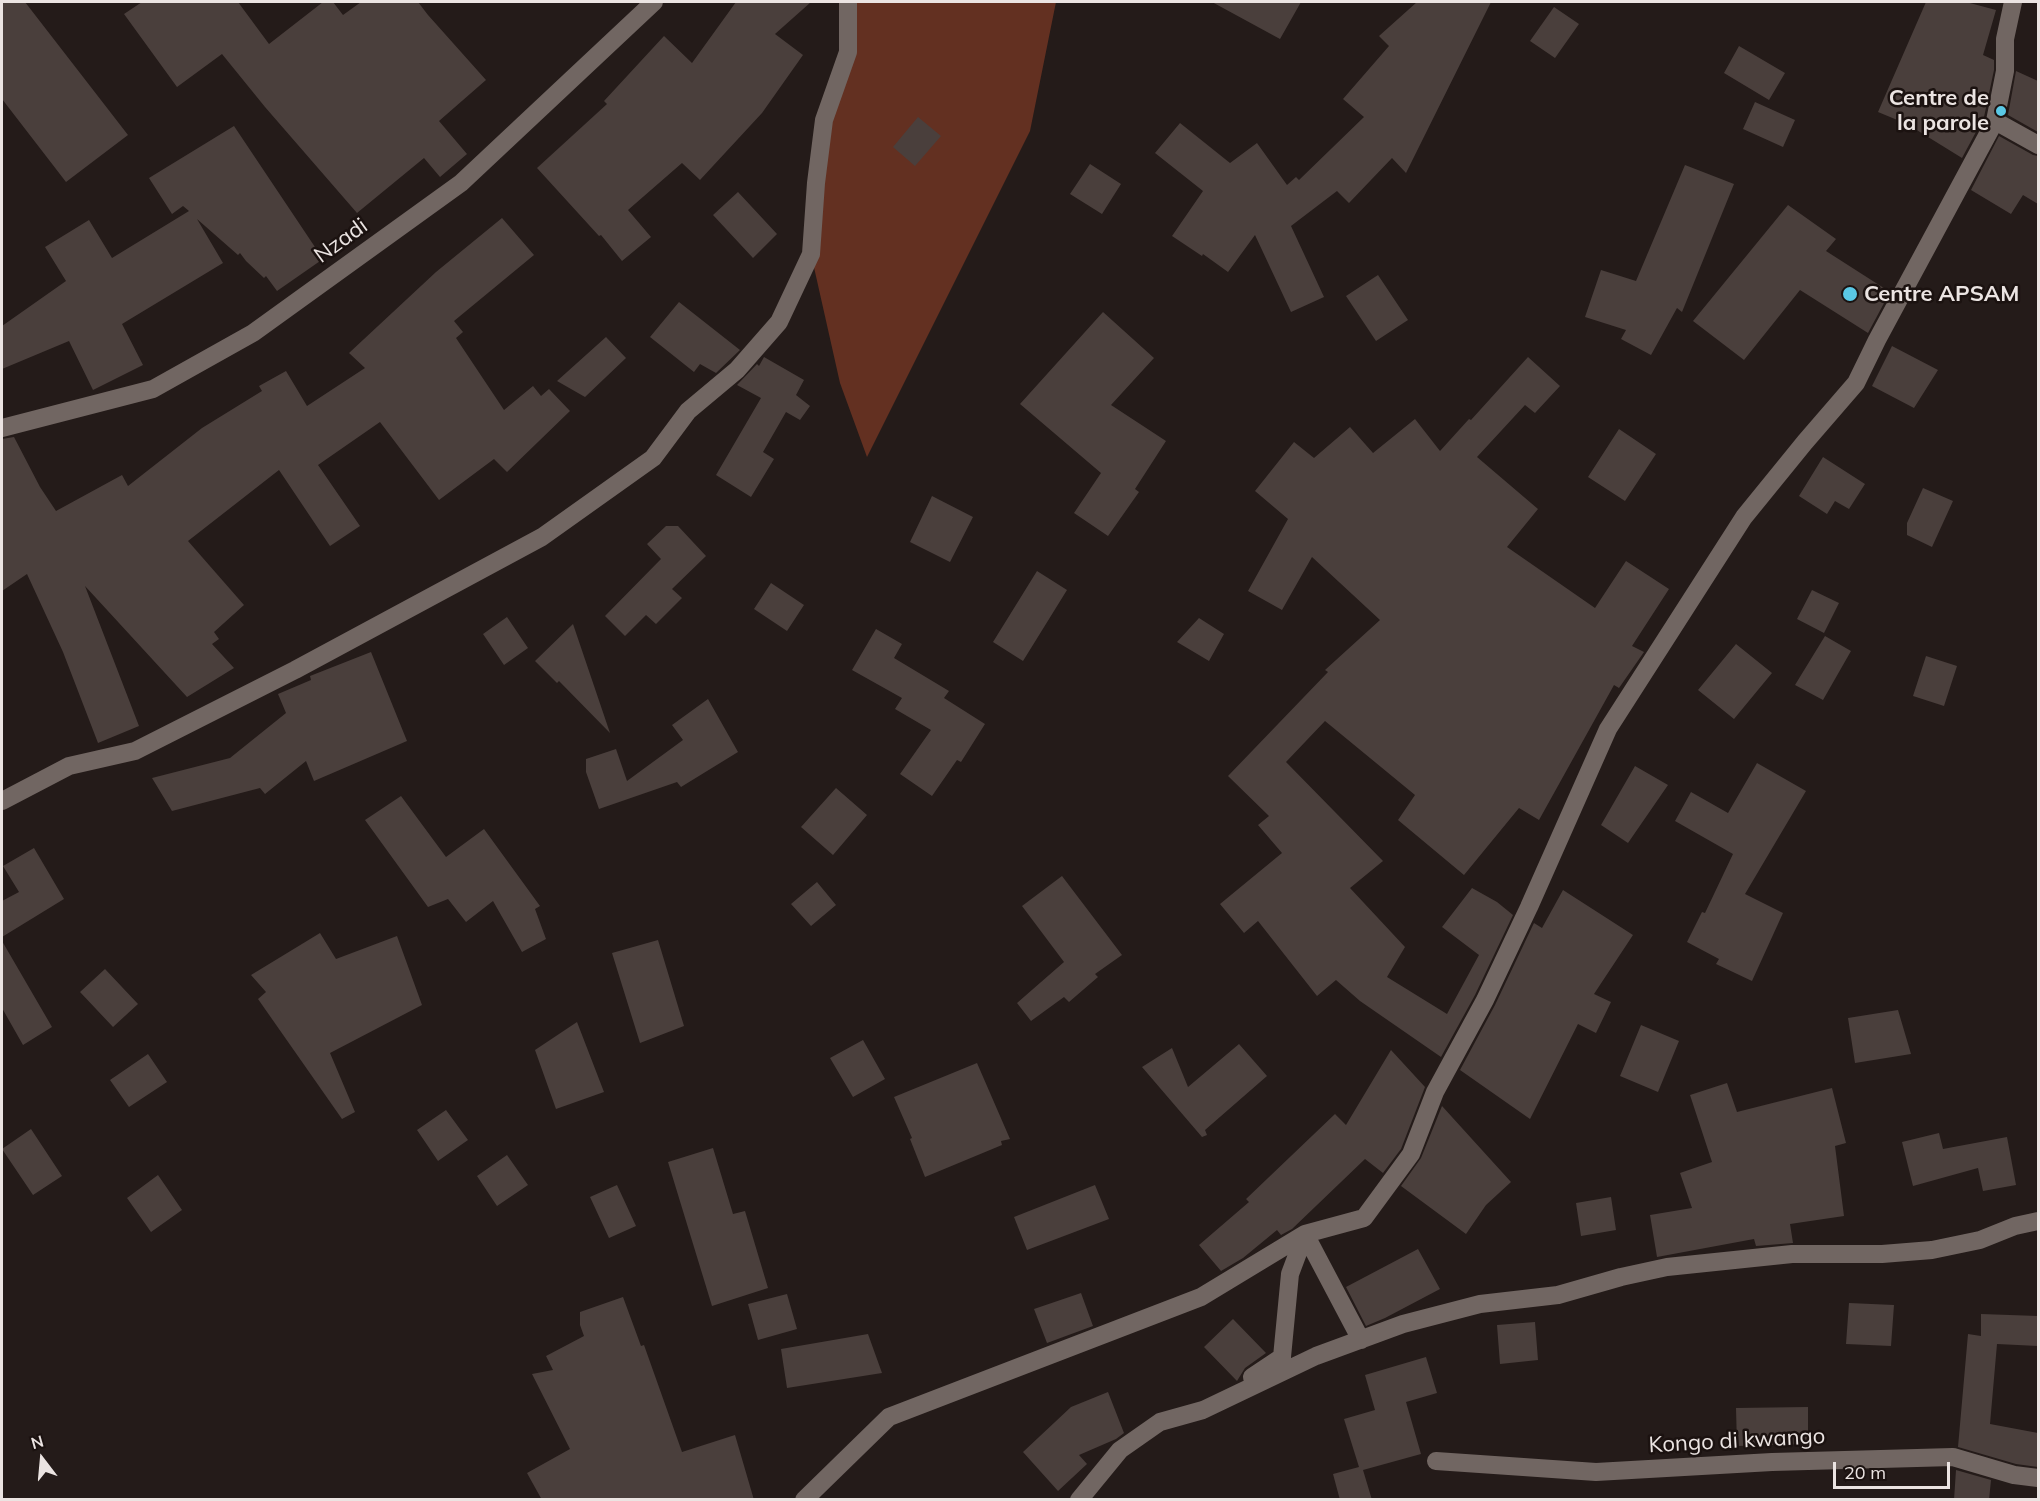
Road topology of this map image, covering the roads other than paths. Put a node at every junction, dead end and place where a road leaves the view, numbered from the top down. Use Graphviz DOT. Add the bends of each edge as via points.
graph roads {
  1 [pos="654,2"];
  2 [pos="848,2"];
  3 [pos="2013,2"];
  4 [pos="1995,121"];
  5 [pos="2038,145"];
  6 [pos="2,428"];
  7 [pos="2,801"];
  8 [pos="2038,1221"];
  9 [pos="1305,1234"];
  10 [pos="1361,1340"];
  11 [pos="1203,1410"];
  12 [pos="1436,1461"];
  13 [pos="2038,1478"];
  14 [pos="804,1500"];
  15 [pos="1079,1500"];
  1 -- 6 [label="street, Nzadi" via="461,183 253,333 153,389"];
  2 -- 7 [label="street" via="848,52 824,120 811,254 778,322 737,370 688,411 653,458 542,537 295,670 135,751 69,766"];
  3 -- 4 [label="street"];
  4 -- 5 [label="street"];
  4 -- 9 [label="street" via="1856,384 1744,517 1608,729 1490,990 1435,1092 1411,1154 1364,1218"];
  8 -- 10 [label="street" via="1980,1240 1932,1250 1792,1254 1667,1267 1558,1294 1480,1304 1403,1324"];
  9 -- 10 [label="street"];
  9 -- 11 [label="street" via="1290,1274 1282,1357"];
  9 -- 14 [label="street" via="1201,1297 890,1417"];
  10 -- 11 [label="street" via="1316,1356"];
  11 -- 15 [label="street" via="1160,1422 1120,1450"];
  12 -- 13 [label="street, Kongo di kwango" via="1596,1473 1772,1462 1953,1457"];
}
